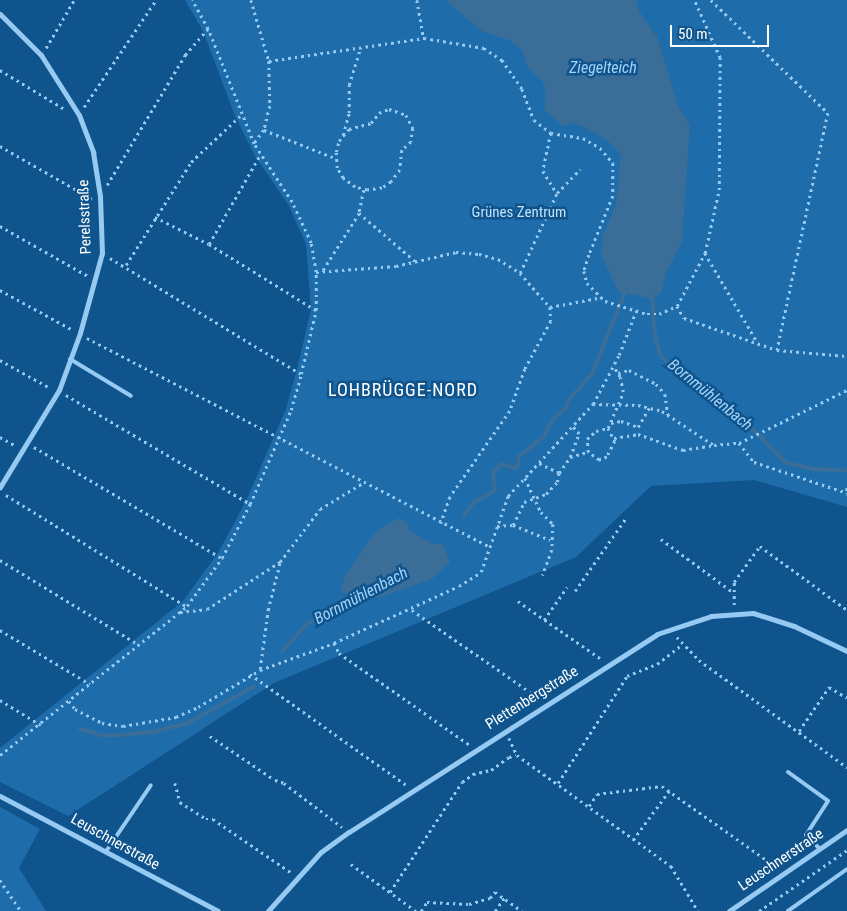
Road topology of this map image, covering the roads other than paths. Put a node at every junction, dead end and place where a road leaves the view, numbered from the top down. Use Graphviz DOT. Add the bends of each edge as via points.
graph roads {
  1 [pos="0,14"];
  2 [pos="70,359"];
  3 [pos="131,396"];
  4 [pos="0,487"];
  5 [pos="847,652"];
  6 [pos="788,772"];
  7 [pos="151,785"];
  8 [pos="0,796"];
  9 [pos="847,830"];
  10 [pos="820,849"];
  11 [pos="107,850"];
  12 [pos="847,869"];
  13 [pos="218,911"];
  14 [pos="268,911"];
  15 [pos="729,911"];
  16 [pos="788,911"];
  1 -- 2 [label="street, Perelsstraße" via="41,55 79,116 93,152 101,204 102,253"];
  2 -- 3 [label="lane"];
  2 -- 4 [label="street, Perelsstraße" via="59,390"];
  5 -- 14 [label="street, Plettenbergstraße" via="794,626 752,613 711,616 657,634 349,832 321,852"];
  6 -- 10 [label="lane" via="828,801 806,835"];
  7 -- 11 [label="lane"];
  8 -- 11 [label="street, Leuschnerstraße"];
  9 -- 10 [label="street, Leuschnerstraße"];
  10 -- 15 [label="street, Leuschnerstraße"];
  11 -- 13 [label="street, Leuschnerstraße"];
  12 -- 16 [label="lane"];
}
